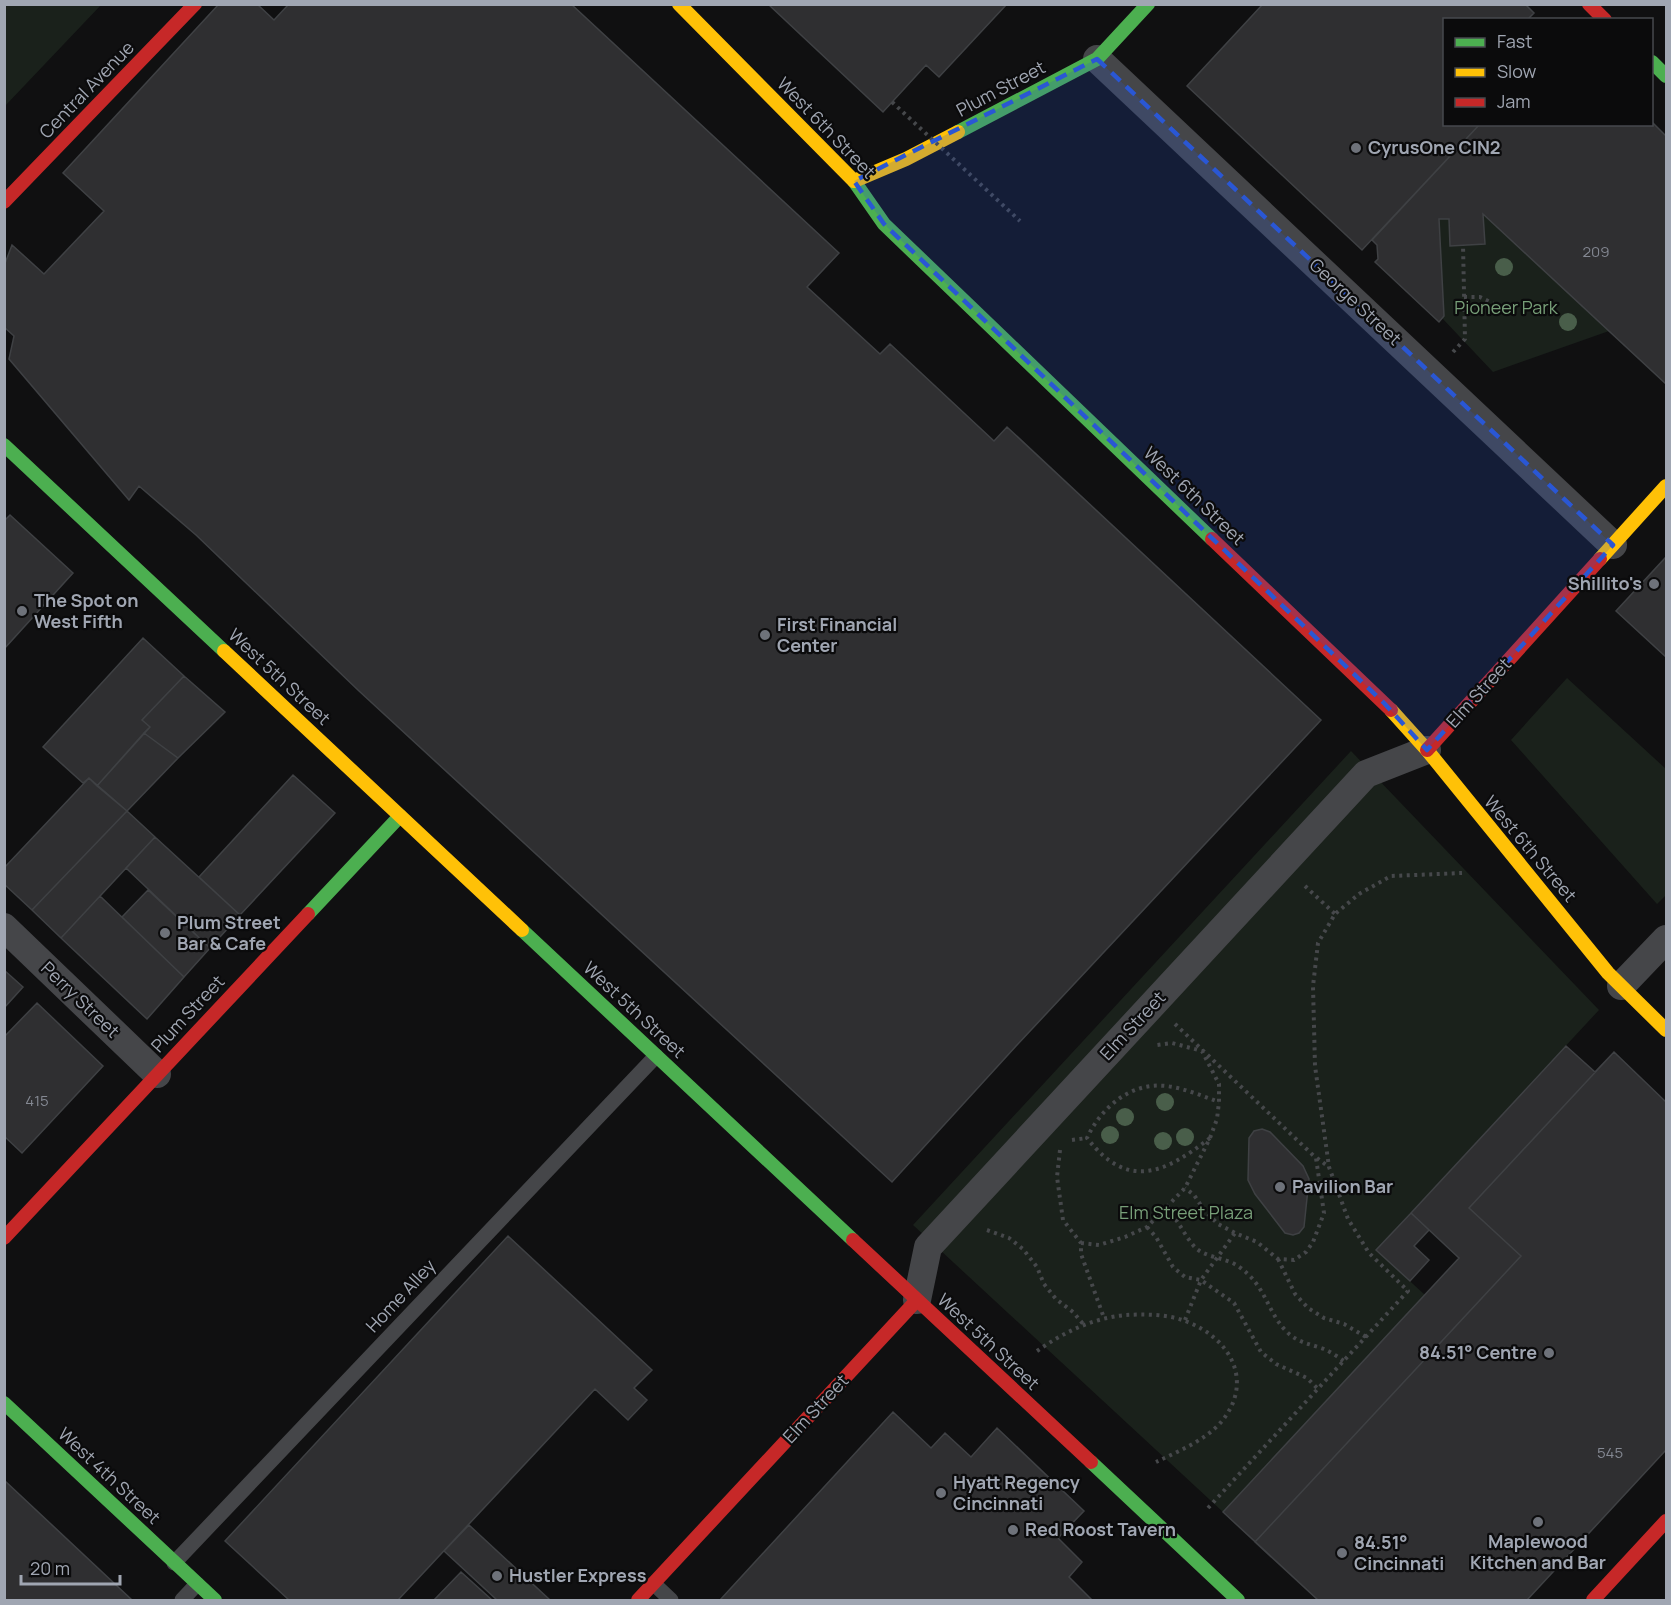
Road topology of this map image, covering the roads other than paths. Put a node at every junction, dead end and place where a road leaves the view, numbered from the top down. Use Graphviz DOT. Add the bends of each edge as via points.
graph roads {
  1 [pos="195,4"];
  2 [pos="679,4"];
  3 [pos="1148,4"];
  4 [pos="1589,4"];
  5 [pos="1603,18"];
  6 [pos="1097,59"];
  7 [pos="1653,63"];
  8 [pos="1666,76"];
  9 [pos="854,181"];
  10 [pos="4,202"];
  11 [pos="4,445"];
  12 [pos="1666,486"];
  13 [pos="1613,544"];
  14 [pos="1427,750"];
  15 [pos="400,816"];
  16 [pos="4,927"];
  17 [pos="1666,939"];
  18 [pos="1621,986"];
  19 [pos="1666,1030"];
  20 [pos="656,1056"];
  21 [pos="156,1074"];
  22 [pos="4,1238"];
  23 [pos="917,1299"];
  24 [pos="4,1403"];
  25 [pos="1666,1521"];
  26 [pos="174,1563"];
  27 [pos="197,1584"];
  28 [pos="654,1584"];
  29 [pos="182,1600"];
  30 [pos="215,1600"];
  31 [pos="638,1600"];
  32 [pos="671,1600"];
  33 [pos="1238,1600"];
  34 [pos="1593,1600"];
  1 -- 10 [label="street, Central Avenue"];
  2 -- 9 [label="street, West 6th Street"];
  3 -- 6 [label="street, Plum Street"];
  4 -- 5 [label="street"];
  6 -- 9 [label="street, Plum Street" via="906,159"];
  6 -- 13 [label="street, George Street"];
  7 -- 8 [label="street"];
  9 -- 14 [label="street, West 6th Street" via="884,224 1384,703"];
  11 -- 15 [label="street, West 5th Street"];
  12 -- 13 [label="street, Elm Street"];
  13 -- 14 [label="street, Elm Street"];
  14 -- 18 [label="street, West 6th Street"];
  14 -- 23 [label="street, Elm Street" via="1366,774 928,1247"];
  15 -- 20 [label="street, West 5th Street"];
  15 -- 21 [label="street, Plum Street"];
  16 -- 21 [label="street, Perry Street"];
  17 -- 18 [label="street"];
  18 -- 19 [label="street, West 6th Street"];
  20 -- 23 [label="street, West 5th Street"];
  20 -- 26 [label="lane, Home Alley"];
  21 -- 22 [label="street, Plum Street"];
  23 -- 28 [label="street, Elm Street"];
  23 -- 33 [label="street, West 5th Street"];
  24 -- 26 [label="street, West 4th Street"];
  25 -- 34 [label="street"];
  26 -- 27 [label="street, West 4th Street"];
  27 -- 29 [label="lane"];
  27 -- 30 [label="street, West 4th Street"];
  28 -- 31 [label="street, Elm Street"];
  28 -- 32 [label="lane"];
}
